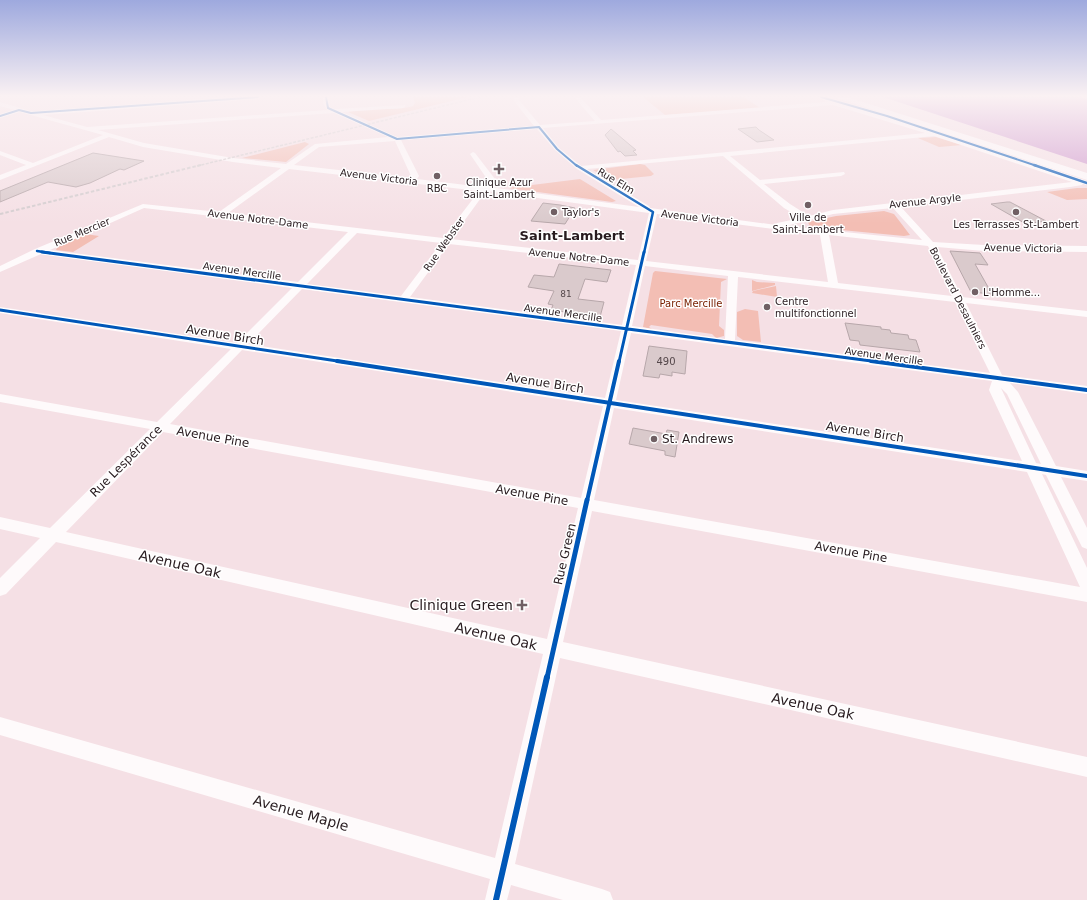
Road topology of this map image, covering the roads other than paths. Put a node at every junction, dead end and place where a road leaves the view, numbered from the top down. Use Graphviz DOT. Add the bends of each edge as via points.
graph roads {
  1 [pos="99,139"];
  2 [pos="119,139"];
  3 [pos="397,139"];
  4 [pos="549,139"];
  5 [pos="882,139"];
  6 [pos="950,139"];
  7 [pos="954,139"];
  8 [pos="984,139"];
  9 [pos="0,153"];
  10 [pos="473,154"];
  11 [pos="724,154"];
  12 [pos="32,165"];
  13 [pos="289,166"];
  14 [pos="579,168"];
  15 [pos="1087,172"];
  16 [pos="841,174"];
  17 [pos="0,178"];
  18 [pos="412,181"];
  19 [pos="758,182"];
  20 [pos="1084,182"];
  21 [pos="484,189"];
  22 [pos="629,198"];
  23 [pos="895,205"];
  24 [pos="143,206"];
  25 [pos="616,207"];
  26 [pos="653,212"];
  27 [pos="221,215"];
  28 [pos="806,218"];
  29 [pos="773,227"];
  30 [pos="354,231"];
  31 [pos="824,233"];
  32 [pos="446,242"];
  33 [pos="930,243"];
  34 [pos="1087,249"];
  35 [pos="38,251"];
  36 [pos="641,264"];
  37 [pos="0,269"];
  38 [pos="733,274"];
  39 [pos="299,286"];
  40 [pos="834,286"];
  41 [pos="404,299"];
  42 [pos="960,300"];
  43 [pos="0,310"];
  44 [pos="1087,314"];
  45 [pos="626,330"];
  46 [pos="730,343"];
  47 [pos="240,347"];
  48 [pos="998,379"];
  49 [pos="1087,390"];
  50 [pos="0,398"];
  51 [pos="610,403"];
  52 [pos="159,427"];
  53 [pos="1032,468"];
  54 [pos="1050,471"];
  55 [pos="1087,476"];
  56 [pos="586,505"];
  57 [pos="0,523"];
  58 [pos="53,535"];
  59 [pos="1087,543"];
  60 [pos="1087,584"];
  61 [pos="0,589"];
  62 [pos="1087,595"];
  63 [pos="554,648"];
  64 [pos="0,726"];
  65 [pos="1087,767"];
  66 [pos="502,871"];
  67 [pos="496,900"];
  68 [pos="602,900"];
  1 -- 12 [label="street"];
  2 -- 13 [label="street, Avenue Victoria" via="233,160"];
  3 -- 13 [label="street" via="317,146"];
  3 -- 18 [label="street" via="415,176"];
  4 -- 14 [label="street, Rue Elm"];
  5 -- 11 [label="street"];
  6 -- 20 [label="street"];
  7 -- 20 [label="highway"];
  8 -- 15 [label="highway"];
  9 -- 12 [label="street"];
  10 -- 21 [label="street" via="491,178"];
  11 -- 14 [label="street"];
  11 -- 19 [label="street"];
  12 -- 17 [label="street"];
  13 -- 18 [label="street, Avenue Victoria"];
  13 -- 27 [label="street"];
  14 -- 22 [label="street, Rue Elm"];
  16 -- 19 [label="street"];
  18 -- 21 [label="street, Avenue Victoria"];
  19 -- 28 [label="street"];
  20 -- 23 [label="street, Avenue Argyle"];
  21 -- 25 [label="street, Avenue Victoria"];
  21 -- 32 [label="street, Rue Webster" via="446,237"];
  22 -- 25 [label="street, Rue Elm" via="625,204"];
  22 -- 26 [label="street, Rue Elm"];
  23 -- 28 [label="street, Avenue Argyle"];
  23 -- 33 [label="street, Boulevard Desaulniers"];
  24 -- 27 [label="street, Avenue Notre-Dame"];
  24 -- 35 [label="street, Rue Mercier"];
  25 -- 26 [label="street, Avenue Victoria"];
  26 -- 29 [label="street, Avenue Victoria"];
  26 -- 36 [label="street, Rue Green"];
  27 -- 30 [label="street, Avenue Notre-Dame"];
  28 -- 29 [label="street, Avenue Argyle"];
  29 -- 31 [label="street, Avenue Victoria"];
  30 -- 32 [label="street, Avenue Notre-Dame"];
  30 -- 39 [label="street, Rue Lespérance"];
  31 -- 33 [label="street, Avenue Victoria"];
  31 -- 40 [label="street"];
  32 -- 36 [label="street, Avenue Notre-Dame"];
  32 -- 41 [label="street, Rue Webster"];
  33 -- 34 [label="street, Avenue Victoria" via="984,248"];
  33 -- 42 [label="street, Boulevard Desaulniers"];
  35 -- 37 [label="street, Rue Mercier"];
  35 -- 39 [label="street, Avenue Mercille"];
  36 -- 38 [label="street, Avenue Notre-Dame"];
  36 -- 45 [label="street, Rue Green"];
  38 -- 40 [label="street, Avenue Notre-Dame"];
  38 -- 46 [label="street"];
  39 -- 41 [label="street, Avenue Mercille"];
  39 -- 47 [label="street, Rue Lespérance"];
  40 -- 42 [label="street, Avenue Notre-Dame"];
  41 -- 45 [label="street, Avenue Mercille"];
  42 -- 44 [label="street, Avenue Notre-Dame"];
  42 -- 48 [label="street, Boulevard Desaulniers"];
  43 -- 47 [label="street, Avenue Birch"];
  45 -- 46 [label="street, Avenue Mercille"];
  45 -- 51 [label="street, Rue Green"];
  46 -- 48 [label="street, Avenue Mercille"];
  47 -- 51 [label="street, Avenue Birch"];
  47 -- 52 [label="street, Rue Lespérance"];
  48 -- 49 [label="street, Avenue Mercille"];
  48 -- 53 [label="street, Boulevard Desaulniers" via="996,390"];
  48 -- 54 [label="street, Boulevard Desaulniers" via="1012,392"];
  50 -- 52 [label="street, Avenue Pine"];
  51 -- 53 [label="street, Avenue Birch"];
  51 -- 56 [label="street, Rue Green"];
  52 -- 56 [label="street, Avenue Pine"];
  52 -- 58 [label="street, Rue Lespérance"];
  53 -- 54 [label="street, Avenue Birch"];
  53 -- 60 [label="street, Boulevard Desaulniers"];
  54 -- 55 [label="street, Avenue Birch"];
  54 -- 59 [label="street, Boulevard Desaulniers"];
  56 -- 62 [label="street, Avenue Pine"];
  56 -- 63 [label="street, Rue Green"];
  57 -- 58 [label="street, Avenue Oak"];
  58 -- 61 [label="street, Rue Lespérance"];
  58 -- 63 [label="street, Avenue Oak"];
  63 -- 65 [label="street, Avenue Oak"];
  63 -- 66 [label="street, Rue Green"];
  64 -- 66 [label="street, Avenue Maple"];
  66 -- 67 [label="street, Rue Green"];
  66 -- 68 [label="street, Avenue Maple"];
}
